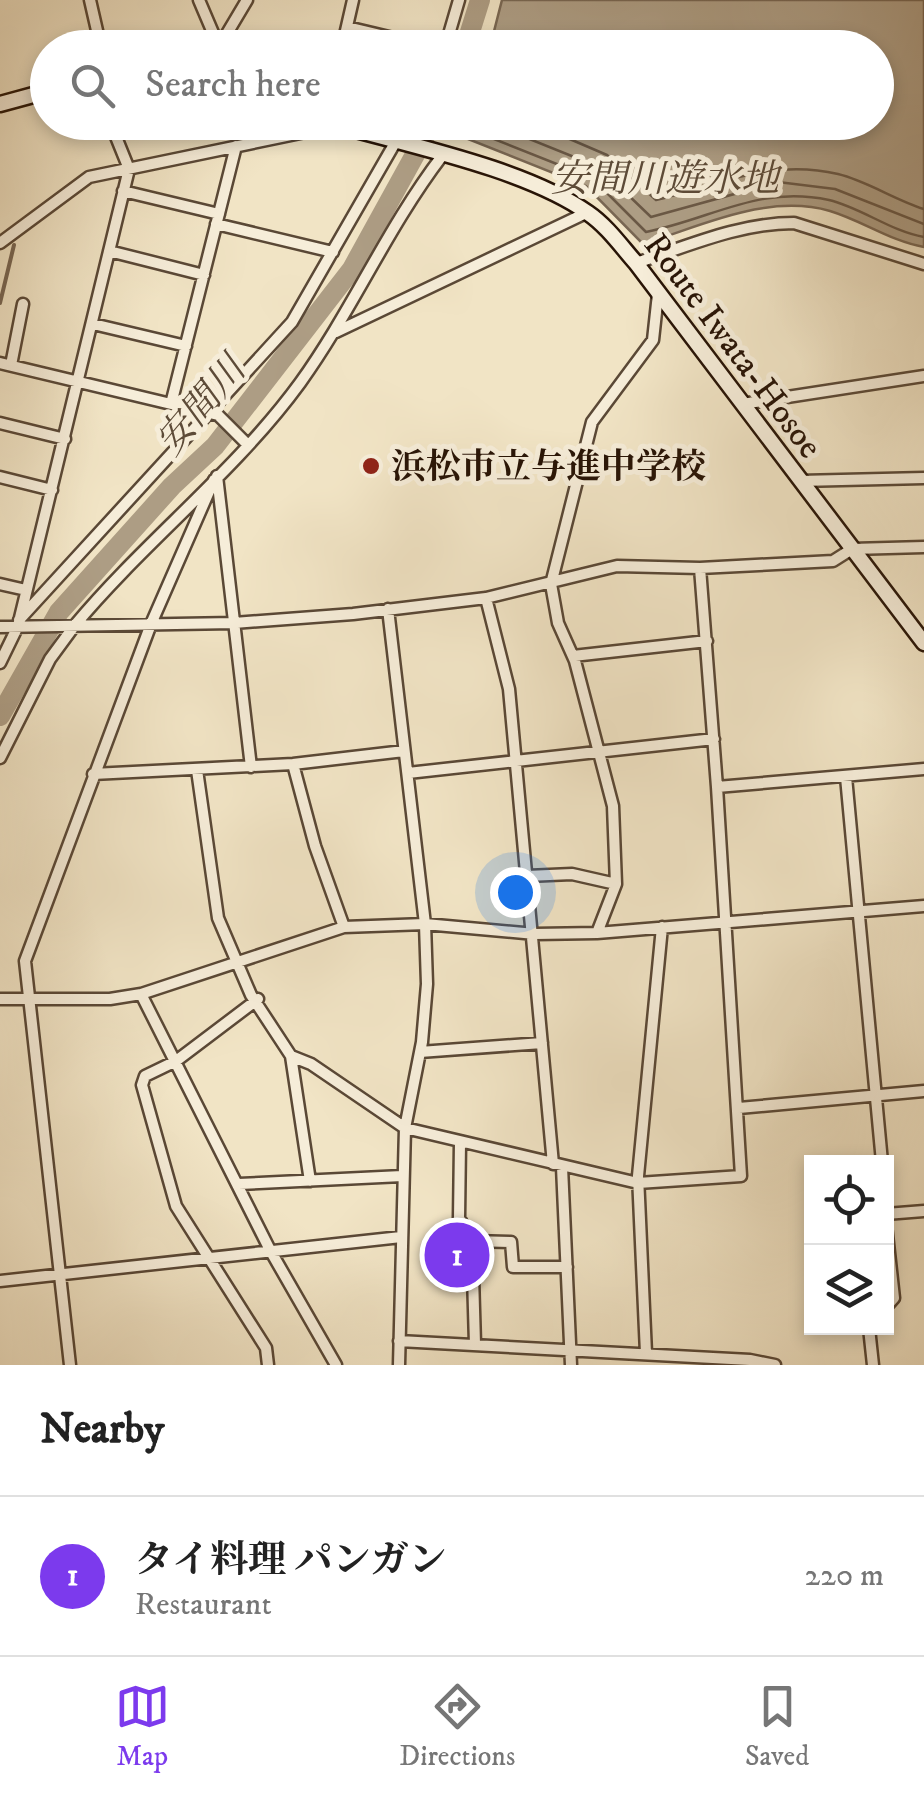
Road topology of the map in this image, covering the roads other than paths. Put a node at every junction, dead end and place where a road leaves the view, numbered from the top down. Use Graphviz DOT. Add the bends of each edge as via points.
graph roads {
  1 [pos="90,0"];
  2 [pos="199,0"];
  3 [pos="247,0"];
  4 [pos="353,0"];
  5 [pos="459,0"];
  6 [pos="347,27"];
  7 [pos="97,30"];
  8 [pos="212,30"];
  9 [pos="229,30"];
  10 [pos="346,30"];
  11 [pos="360,30"];
  12 [pos="450,30"];
  13 [pos="30,96"];
  14 [pos="0,104"];
  15 [pos="117,140"];
  16 [pos="266,140"];
  17 [pos="388,140"];
  18 [pos="395,142"];
  19 [pos="236,146"];
  20 [pos="442,156"];
  21 [pos="129,169"];
  22 [pos="124,192"];
  23 [pos="588,212"];
  24 [pos="218,219"];
  25 [pos="0,243"];
  26 [pos="109,251"];
  27 [pos="333,252"];
  28 [pos="636,263"];
  29 [pos="924,264"];
  30 [pos="204,274"];
  31 [pos="658,294"];
  32 [pos="24,304"];
  33 [pos="93,324"];
  34 [pos="335,332"];
  35 [pos="186,346"];
  36 [pos="5,364"];
  37 [pos="924,376"];
  38 [pos="80,381"];
  39 [pos="172,404"];
  40 [pos="742,404"];
  41 [pos="215,415"];
  42 [pos="0,423"];
  43 [pos="65,439"];
  44 [pos="244,440"];
  45 [pos="0,477"];
  46 [pos="216,478"];
  47 [pos="924,478"];
  48 [pos="800,480"];
  49 [pos="52,490"];
  50 [pos="924,547"];
  51 [pos="852,549"];
  52 [pos="700,568"];
  53 [pos="0,584"];
  54 [pos="552,584"];
  55 [pos="26,590"];
  56 [pos="486,598"];
  57 [pos="388,610"];
  58 [pos="234,622"];
  59 [pos="20,624"];
  60 [pos="151,624"];
  61 [pos="72,625"];
  62 [pos="0,627"];
  63 [pos="706,641"];
  64 [pos="924,643"];
  65 [pos="572,656"];
  66 [pos="0,663"];
  67 [pos="714,739"];
  68 [pos="404,751"];
  69 [pos="600,752"];
  70 [pos="0,758"];
  71 [pos="516,761"];
  72 [pos="293,764"];
  73 [pos="251,767"];
  74 [pos="924,769"];
  75 [pos="197,770"];
  76 [pos="408,773"];
  77 [pos="93,774"];
  78 [pos="846,777"];
  79 [pos="717,787"];
  80 [pos="528,876"];
  81 [pos="616,884"];
  82 [pos="924,906"];
  83 [pos="858,911"];
  84 [pos="729,922"];
  85 [pos="425,924"];
  86 [pos="344,927"];
  87 [pos="662,927"];
  88 [pos="597,933"];
  89 [pos="534,934"];
  90 [pos="236,965"];
  91 [pos="142,994"];
  92 [pos="0,999"];
  93 [pos="30,999"];
  94 [pos="258,999"];
  95 [pos="542,1043"];
  96 [pos="420,1052"];
  97 [pos="290,1056"];
  98 [pos="176,1061"];
  99 [pos="924,1091"];
  100 [pos="878,1097"];
  101 [pos="739,1108"];
  102 [pos="405,1128"];
  103 [pos="460,1142"];
  104 [pos="882,1155"];
  105 [pos="558,1165"];
  106 [pos="402,1176"];
  107 [pos="310,1180"];
  108 [pos="638,1183"];
  109 [pos="239,1184"];
  110 [pos="924,1211"];
  111 [pos="894,1213"];
  112 [pos="402,1237"];
  113 [pos="472,1241"];
  114 [pos="270,1250"];
  115 [pos="209,1258"];
  116 [pos="567,1267"];
  117 [pos="60,1273"];
  118 [pos="0,1281"];
  119 [pos="870,1335"];
  120 [pos="400,1342"];
  121 [pos="475,1344"];
  122 [pos="570,1350"];
  123 [pos="646,1353"];
  124 [pos="750,1362"];
  125 [pos="70,1365"];
  126 [pos="268,1365"];
  127 [pos="336,1365"];
  128 [pos="398,1365"];
  129 [pos="571,1365"];
  130 [pos="775,1365"];
  131 [pos="873,1365"];
  1 -- 7 [label="street"];
  2 -- 8 [label="street"];
  3 -- 9 [label="street"];
  4 -- 6 [label="street"];
  5 -- 12 [label="street"];
  6 -- 10 [label="street"];
  6 -- 11 [label="street"];
  13 -- 14 [label="main road"];
  15 -- 21 [label="street"];
  16 -- 19 [label="street"];
  17 -- 18 [label="main road, Route Iwata-Hosoe"];
  18 -- 20 [label="main road, Route Iwata-Hosoe"];
  18 -- 27 [label="street"];
  19 -- 21 [label="street"];
  19 -- 24 [label="street"];
  20 -- 23 [label="main road, Route Iwata-Hosoe" via="556,194"];
  20 -- 34 [label="street" via="372,259"];
  21 -- 22 [label="street"];
  21 -- 25 [label="street" via="89,177"];
  22 -- 24 [label="street"];
  22 -- 26 [label="street"];
  23 -- 28 [label="main road, Route Iwata-Hosoe"];
  23 -- 34 [label="street"];
  24 -- 27 [label="street"];
  24 -- 30 [label="street"];
  26 -- 30 [label="street"];
  26 -- 33 [label="street"];
  27 -- 41 [label="street" via="292,322"];
  28 -- 29 [label="street" via="750,225 794,223"];
  28 -- 31 [label="main road, Route Iwata-Hosoe"];
  30 -- 35 [label="street"];
  31 -- 40 [label="main road, Route Iwata-Hosoe"];
  31 -- 54 [label="street" via="653,340 583,445"];
  32 -- 36 [label="street"];
  33 -- 35 [label="street"];
  33 -- 38 [label="street"];
  34 -- 44 [label="street" via="297,387"];
  35 -- 39 [label="street"];
  36 -- 38 [label="street"];
  37 -- 40 [label="street"];
  38 -- 39 [label="street"];
  38 -- 43 [label="street"];
  39 -- 41 [label="street"];
  40 -- 48 [label="main road, Route Iwata-Hosoe"];
  41 -- 44 [label="street"];
  41 -- 59 [label="street"];
  42 -- 43 [label="street"];
  43 -- 49 [label="street"];
  44 -- 46 [label="street"];
  45 -- 49 [label="street"];
  46 -- 58 [label="street"];
  46 -- 60 [label="street"];
  46 -- 61 [label="street"];
  47 -- 48 [label="street"];
  48 -- 51 [label="main road, Route Iwata-Hosoe"];
  49 -- 55 [label="street"];
  50 -- 51 [label="street"];
  51 -- 52 [label="street" via="833,561"];
  51 -- 64 [label="main road, Route Iwata-Hosoe"];
  52 -- 54 [label="street" via="618,566"];
  52 -- 63 [label="street"];
  53 -- 55 [label="street"];
  54 -- 56 [label="street"];
  54 -- 65 [label="street"];
  55 -- 59 [label="street"];
  56 -- 57 [label="street"];
  56 -- 71 [label="street" via="509,689"];
  57 -- 58 [label="street"];
  57 -- 68 [label="street"];
  58 -- 60 [label="street"];
  58 -- 73 [label="street"];
  59 -- 61 [label="street"];
  59 -- 62 [label="street"];
  59 -- 66 [label="street"];
  60 -- 61 [label="street"];
  60 -- 77 [label="street"];
  61 -- 70 [label="street"];
  63 -- 65 [label="street"];
  63 -- 67 [label="street"];
  65 -- 69 [label="street"];
  67 -- 69 [label="street"];
  67 -- 79 [label="street"];
  68 -- 72 [label="street"];
  68 -- 76 [label="street"];
  69 -- 71 [label="street"];
  69 -- 81 [label="street" via="613,806"];
  71 -- 76 [label="street"];
  71 -- 80 [label="street"];
  72 -- 73 [label="street"];
  72 -- 86 [label="street"];
  73 -- 75 [label="street"];
  74 -- 78 [label="street"];
  75 -- 77 [label="street"];
  75 -- 90 [label="street" via="218,918"];
  76 -- 85 [label="street"];
  77 -- 93 [label="street" via="25,961"];
  78 -- 79 [label="street"];
  78 -- 83 [label="street"];
  79 -- 84 [label="street"];
  80 -- 81 [label="street" via="572,874"];
  80 -- 89 [label="street"];
  81 -- 88 [label="street"];
  82 -- 83 [label="street"];
  83 -- 84 [label="street"];
  83 -- 100 [label="street"];
  84 -- 87 [label="street"];
  84 -- 101 [label="street"];
  85 -- 86 [label="street"];
  85 -- 89 [label="street"];
  85 -- 96 [label="street"];
  86 -- 90 [label="street"];
  87 -- 88 [label="street"];
  87 -- 108 [label="street"];
  88 -- 89 [label="street"];
  89 -- 95 [label="street"];
  90 -- 91 [label="street"];
  90 -- 94 [label="street"];
  91 -- 93 [label="street"];
  91 -- 98 [label="street"];
  92 -- 93 [label="street"];
  93 -- 117 [label="street"];
  94 -- 97 [label="street"];
  94 -- 98 [label="street"];
  95 -- 96 [label="street"];
  95 -- 105 [label="street"];
  96 -- 102 [label="street"];
  97 -- 102 [label="street"];
  97 -- 107 [label="street"];
  98 -- 109 [label="street"];
  98 -- 115 [label="street" via="145,1076 142,1085 176,1206"];
  99 -- 100 [label="street"];
  100 -- 101 [label="street"];
  100 -- 104 [label="street"];
  101 -- 108 [label="street" via="741,1176"];
  102 -- 103 [label="street"];
  102 -- 106 [label="street"];
  103 -- 105 [label="street"];
  103 -- 113 [label="street" via="459,1218"];
  105 -- 108 [label="street"];
  105 -- 116 [label="street"];
  106 -- 107 [label="street"];
  106 -- 112 [label="street"];
  107 -- 109 [label="street"];
  108 -- 123 [label="street"];
  109 -- 114 [label="street"];
  110 -- 111 [label="street"];
  112 -- 114 [label="street"];
  112 -- 120 [label="street"];
  113 -- 116 [label="street" via="511,1242 513,1267"];
  113 -- 121 [label="street"];
  114 -- 115 [label="street"];
  114 -- 127 [label="street"];
  115 -- 117 [label="street"];
  115 -- 126 [label="street" via="266,1348"];
  116 -- 122 [label="street"];
  117 -- 118 [label="street"];
  117 -- 125 [label="street"];
  119 -- 131 [label="street"];
  120 -- 121 [label="street"];
  120 -- 128 [label="street"];
  121 -- 122 [label="street"];
  122 -- 123 [label="street"];
  122 -- 129 [label="street"];
  123 -- 124 [label="street"];
  124 -- 130 [label="street"];
}
